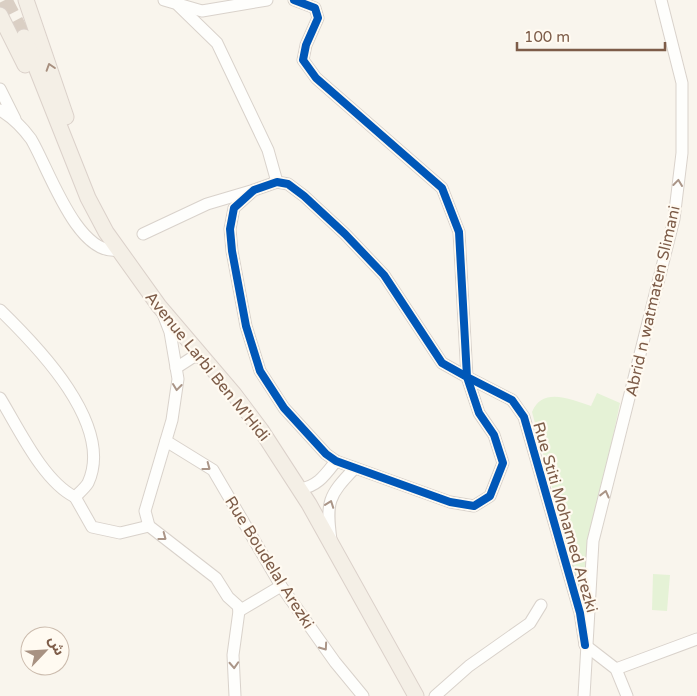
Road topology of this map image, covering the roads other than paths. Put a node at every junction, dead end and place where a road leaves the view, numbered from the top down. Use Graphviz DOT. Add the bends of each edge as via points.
graph roads {
  1 [pos="26,0"];
  2 [pos="164,0"];
  3 [pos="267,0"];
  4 [pos="294,0"];
  5 [pos="661,0"];
  6 [pos="178,5"];
  7 [pos="0,15"];
  8 [pos="24,37"];
  9 [pos="0,89"];
  10 [pos="0,110"];
  11 [pos="17,122"];
  12 [pos="277,182"];
  13 [pos="254,190"];
  14 [pos="88,198"];
  15 [pos="143,234"];
  16 [pos="117,250"];
  17 [pos="160,306"];
  18 [pos="0,310"];
  19 [pos="202,357"];
  20 [pos="176,368"];
  21 [pos="467,377"];
  22 [pos="0,398"];
  23 [pos="166,442"];
  24 [pos="336,461"];
  25 [pos="354,469"];
  26 [pos="300,489"];
  27 [pos="75,497"];
  28 [pos="149,526"];
  29 [pos="332,546"];
  30 [pos="281,586"];
  31 [pos="541,605"];
  32 [pos="239,611"];
  33 [pos="697,639"];
  34 [pos="585,645"];
  35 [pos="616,669"];
  36 [pos="416,695"];
  37 [pos="235,696"];
  38 [pos="363,696"];
  39 [pos="434,696"];
  40 [pos="584,696"];
  41 [pos="627,696"];
  14 -- 1 [label="main road, Avenue Larbi Ben M'Hidi, one-way" via="87,178"];
  2 -- 6 [label="street"];
  3 -- 6 [label="street" via="202,11"];
  4 -- 21 [label="street" via="315,8 318,18 303,60 316,78 442,188 459,232"];
  34 -- 5 [label="street, Abrid n watmaten Slimani, one-way" via="593,541 674,219 682,153 682,83"];
  6 -- 12 [label="street" via="217,44 268,150"];
  7 -- 14 [label="main road, Avenue Larbi Ben M'Hidi" via="21,54 71,174"];
  8 -- 14 [label="main road, Avenue Larbi Ben M'Hidi"];
  9 -- 11 [label="street"];
  10 -- 11 [label="street"];
  11 -- 16 [label="street" via="30,138 76,224 100,248"];
  12 -- 13 [label="street"];
  12 -- 21 [label="street, Rue Stiti Mohamed Arezki" via="288,184 304,196 345,234 384,276 442,363"];
  13 -- 15 [label="street" via="207,204"];
  13 -- 24 [label="street" via="234,208 230,228 246,326 260,371 284,408"];
  14 -- 16 [label="main road, Avenue Larbi Ben M'Hidi"];
  16 -- 17 [label="main road, Avenue Larbi Ben M'Hidi"];
  17 -- 19 [label="main road, Avenue Larbi Ben M'Hidi"];
  17 -- 20 [label="street" via="170,332"];
  18 -- 27 [label="street" via="42,352 68,387 90,435 94,457 87,484"];
  19 -- 20 [label="street" via="193,357"];
  19 -- 26 [label="main road, Avenue Larbi Ben M'Hidi" via="247,411"];
  20 -- 23 [label="street, one-way" via="178,379"];
  21 -- 25 [label="street" via="479,413 494,435 503,463 490,496 474,506 450,502"];
  21 -- 34 [label="street, Rue Stiti Mohamed Arezki" via="512,400 524,417 580,612"];
  22 -- 27 [label="street" via="44,468 62,491"];
  23 -- 28 [label="street" via="145,511"];
  23 -- 30 [label="street, Rue Boudelal Arezki, one-way" via="213,470"];
  24 -- 25 [label="street"];
  24 -- 26 [label="street" via="320,482"];
  29 -- 25 [label="street, one-way" via="327,512 336,488"];
  26 -- 29 [label="main road, Avenue Larbi Ben M'Hidi"];
  27 -- 28 [label="street" via="92,527 120,534"];
  28 -- 32 [label="street, one-way" via="216,578"];
  29 -- 36 [label="main road, Avenue Larbi Ben M'Hidi"];
  30 -- 32 [label="street"];
  30 -- 38 [label="street, Rue Boudelal Arezki, one-way"];
  31 -- 39 [label="street" via="530,623 455,676"];
  32 -- 37 [label="street, one-way" via="233,654"];
  33 -- 35 [label="street"];
  34 -- 35 [label="street"];
  34 -- 40 [label="street"];
  35 -- 41 [label="street"];
}
